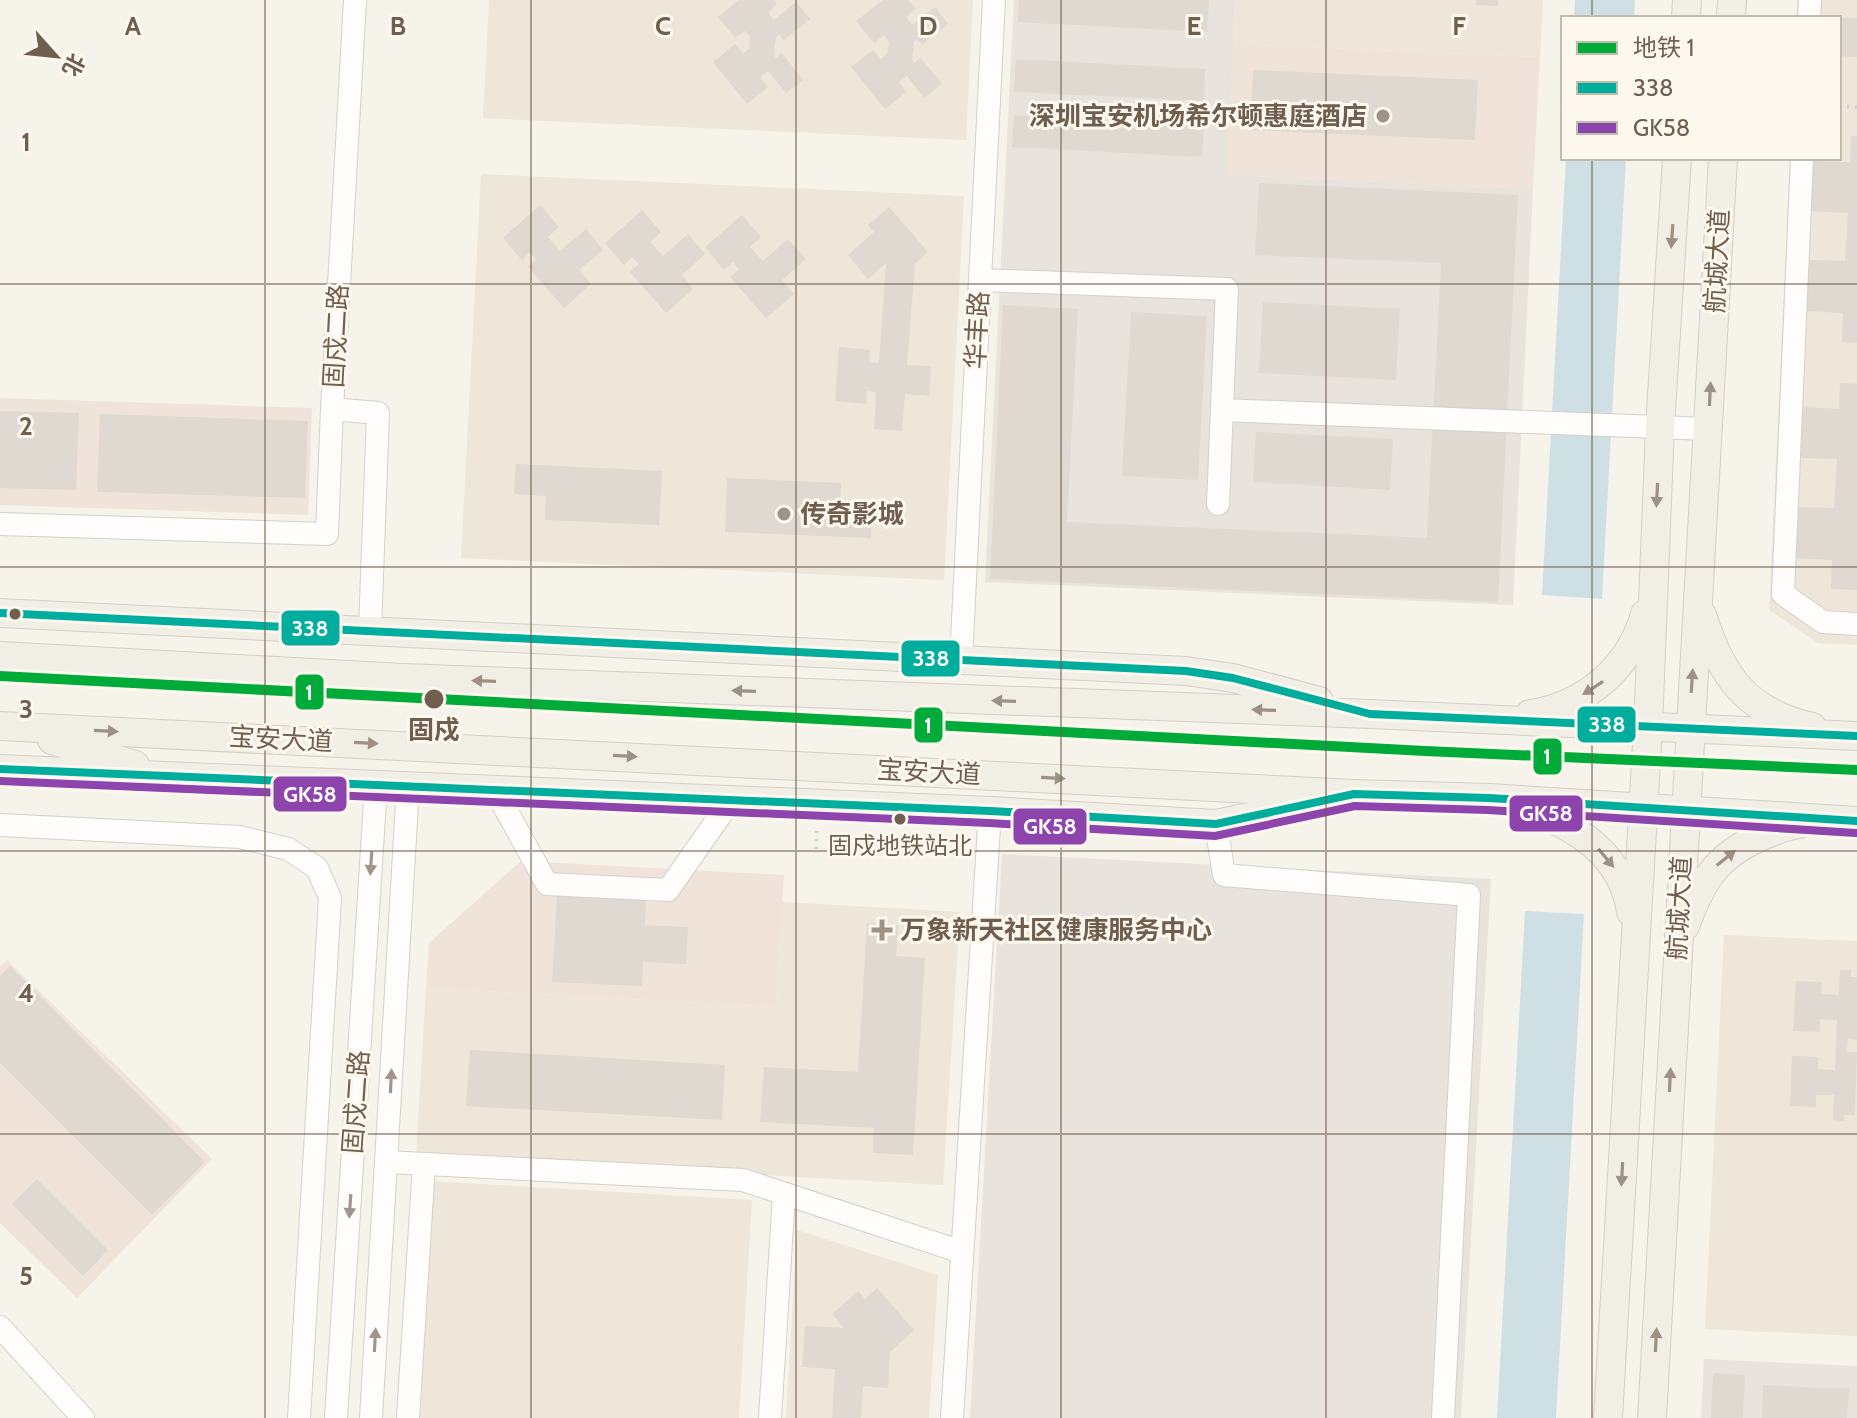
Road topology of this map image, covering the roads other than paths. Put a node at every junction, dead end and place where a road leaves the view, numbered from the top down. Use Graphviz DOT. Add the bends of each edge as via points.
graph roads {
  1 [pos="355,0"];
  2 [pos="994,0"];
  3 [pos="1677,160"];
  4 [pos="1723,160"];
  5 [pos="1802,160"];
  6 [pos="980,280"];
  7 [pos="332,409"];
  8 [pos="1222,410"];
  9 [pos="1660,427"];
  10 [pos="1708,429"];
  11 [pos="1218,504"];
  12 [pos="0,524"];
  13 [pos="1654,574"];
  14 [pos="1697,599"];
  15 [pos="0,613"];
  16 [pos="1857,624"];
  17 [pos="370,630"];
  18 [pos="0,656"];
  19 [pos="961,660"];
  20 [pos="1370,714"];
  21 [pos="1493,720"];
  22 [pos="5,727"];
  23 [pos="1648,727"];
  24 [pos="1690,730"];
  25 [pos="1854,736"];
  26 [pos="0,769"];
  27 [pos="177,777"];
  28 [pos="376,785"];
  29 [pos="408,786"];
  30 [pos="495,790"];
  31 [pos="1354,794"];
  32 [pos="1489,798"];
  33 [pos="731,800"];
  34 [pos="1643,807"];
  35 [pos="1685,810"];
  36 [pos="990,811"];
  37 [pos="1845,820"];
  38 [pos="1216,824"];
  39 [pos="0,825"];
  40 [pos="1635,948"];
  41 [pos="1677,949"];
  42 [pos="386,1162"];
  43 [pos="424,1164"];
  44 [pos="784,1194"];
  45 [pos="962,1252"];
  46 [pos="0,1327"];
  47 [pos="83,1418"];
  48 [pos="299,1418"];
  49 [pos="336,1418"];
  50 [pos="371,1418"];
  51 [pos="408,1418"];
  52 [pos="770,1418"];
  53 [pos="952,1418"];
  54 [pos="1443,1418"];
  55 [pos="1608,1418"];
  56 [pos="1652,1418"];
  1 -- 7 [label="street, 固戍二路"];
  2 -- 6 [label="street, 华丰路"];
  3 -- 9 [label="main road, 航城大道, one-way"];
  10 -- 4 [label="main road, 航城大道, one-way"];
  5 -- 16 [label="street" via="1783,594 1823,622"];
  6 -- 8 [label="street" via="1227,289"];
  6 -- 19 [label="street, 华丰路"];
  7 -- 12 [label="street" via="327,534"];
  7 -- 17 [label="street, 固戍二路" via="378,413"];
  8 -- 9 [label="street"];
  8 -- 11 [label="street"];
  9 -- 10 [label="street"];
  9 -- 13 [label="main road, 航城大道, one-way"];
  10 -- 14 [label="main road, 航城大道"];
  13 -- 21 [label="main road, one-way" via="1636,639 1607,679 1540,713"];
  13 -- 23 [label="main road, 航城大道"];
  24 -- 14 [label="main road, 航城大道, one-way"];
  14 -- 25 [label="main road" via="1723,669 1740,691 1803,725"];
  15 -- 17 [label="main road"];
  17 -- 19 [label="main road"];
  20 -- 18 [label="main road, one-way" via="403,678"];
  19 -- 20 [label="main road" via="1186,671"];
  20 -- 21 [label="main road"];
  21 -- 23 [label="main road"];
  22 -- 27 [label="main road"];
  22 -- 31 [label="main road, 宝安大道, one-way"];
  23 -- 24 [label="main road"];
  23 -- 34 [label="main road, 航城大道"];
  24 -- 25 [label="main road"];
  24 -- 35 [label="main road, 航城大道"];
  26 -- 27 [label="main road"];
  27 -- 28 [label="main road"];
  28 -- 29 [label="main road"];
  28 -- 49 [label="street, 固戍二路, one-way"];
  29 -- 30 [label="main road"];
  42 -- 29 [label="street, 固戍二路, one-way"];
  30 -- 33 [label="main road"];
  30 -- 33 [label="street" via="547,884 668,890"];
  31 -- 32 [label="main road, 宝安大道"];
  31 -- 38 [label="main road"];
  32 -- 34 [label="main road, 宝安大道"];
  32 -- 40 [label="main road, one-way" via="1563,823 1601,851 1623,885"];
  33 -- 36 [label="main road"];
  34 -- 35 [label="main road, 宝安大道"];
  34 -- 40 [label="main road, 航城大道"];
  35 -- 37 [label="main road, 宝安大道"];
  35 -- 41 [label="main road, 航城大道"];
  36 -- 38 [label="main road"];
  36 -- 45 [label="street"];
  41 -- 37 [label="main road, one-way" via="1702,884 1726,856 1793,824"];
  38 -- 54 [label="street" via="1224,875 1469,895"];
  39 -- 48 [label="street" via="240,837 288,849 317,868 330,898"];
  40 -- 55 [label="main road, 航城大道, one-way"];
  56 -- 41 [label="main road, 航城大道, one-way"];
  42 -- 43 [label="street"];
  50 -- 42 [label="street, 固戍二路, one-way"];
  43 -- 44 [label="street" via="743,1180"];
  43 -- 51 [label="street"];
  44 -- 45 [label="street"];
  44 -- 52 [label="street"];
  45 -- 53 [label="street"];
  46 -- 47 [label="street"];
}
